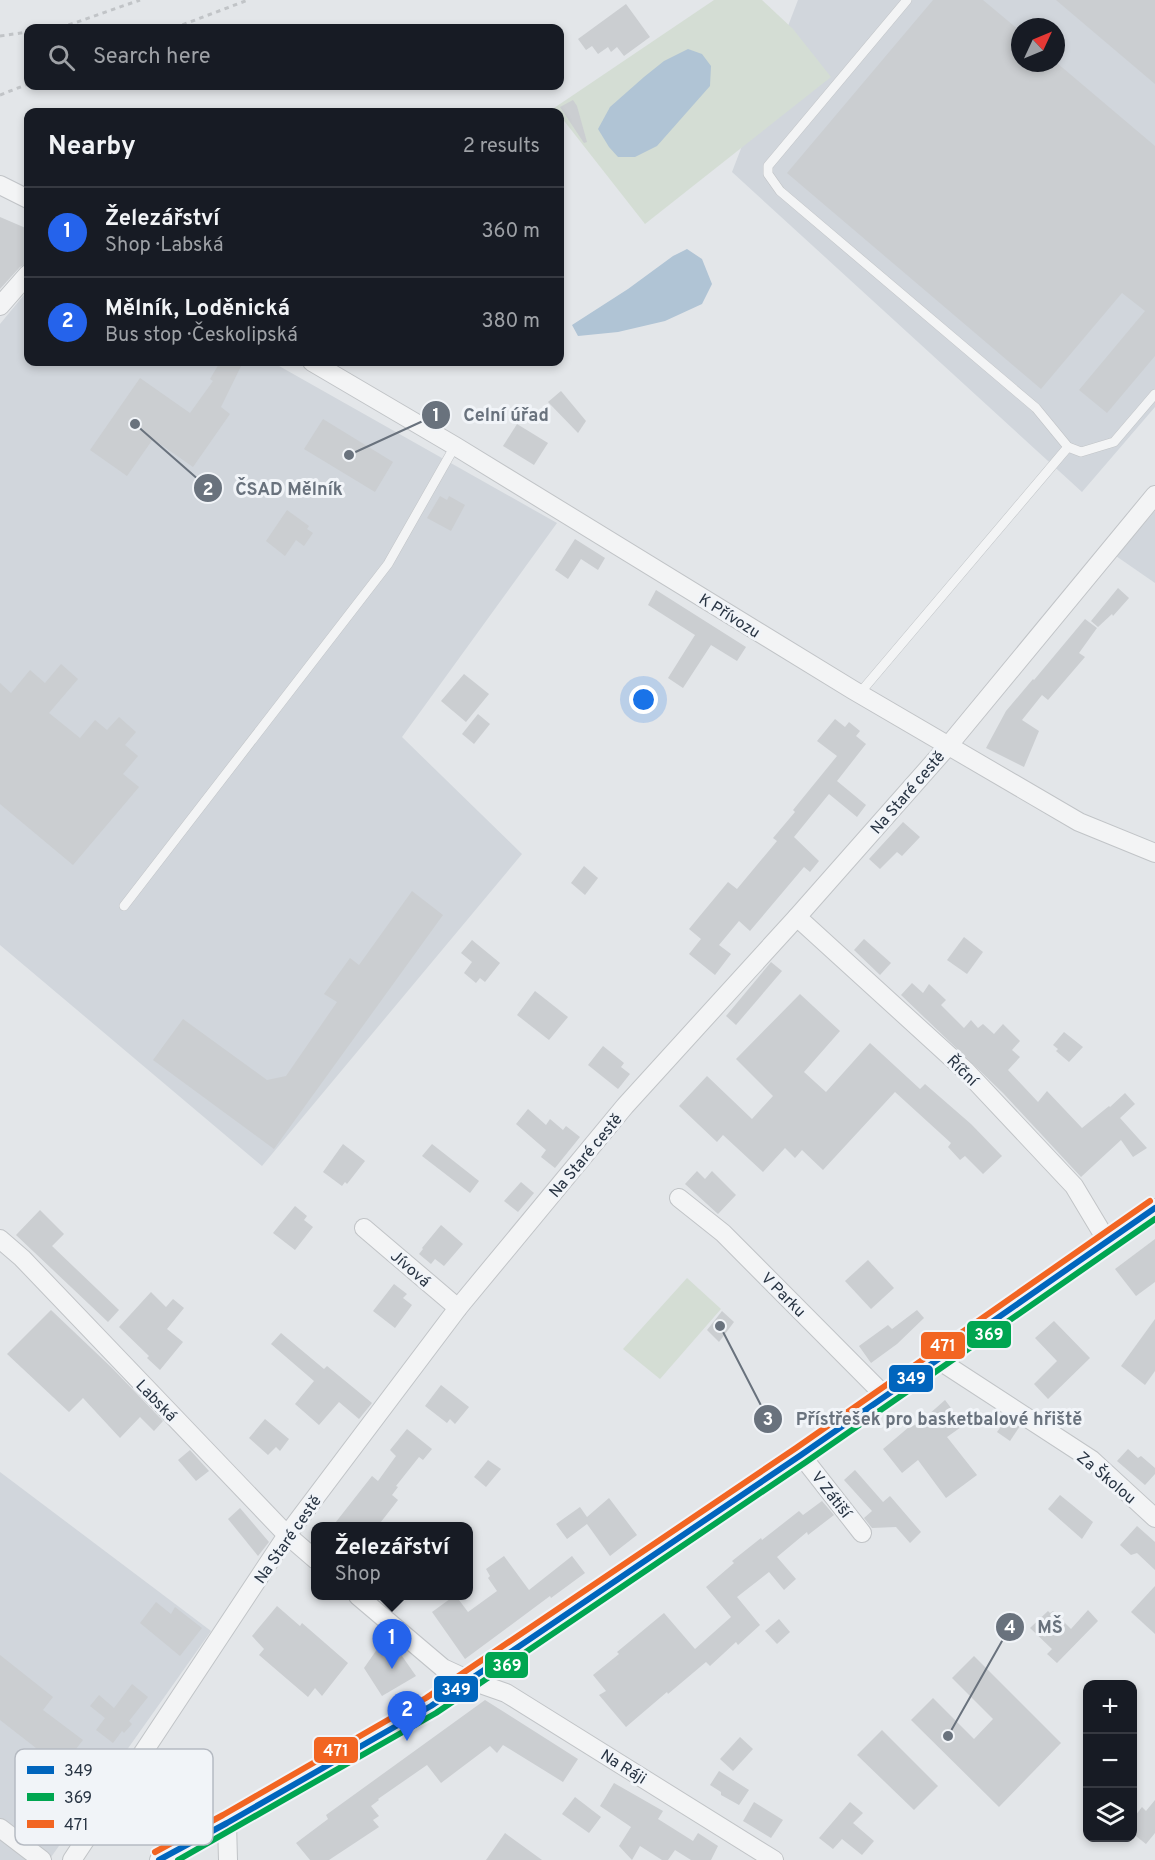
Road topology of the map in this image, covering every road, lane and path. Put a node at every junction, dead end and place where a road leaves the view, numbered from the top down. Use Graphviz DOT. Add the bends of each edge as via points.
graph roads {
  1 [pos="140,0"];
  2 [pos="248,0"];
  3 [pos="907,0"];
  4 [pos="71,24"];
  5 [pos="185,24"];
  6 [pos="24,33"];
  7 [pos="0,36"];
  8 [pos="24,86"];
  9 [pos="0,95"];
  10 [pos="0,185"];
  11 [pos="24,197"];
  12 [pos="24,279"];
  13 [pos="0,306"];
  14 [pos="319,366"];
  15 [pos="1155,394"];
  16 [pos="455,446"];
  17 [pos="1068,447"];
  18 [pos="1155,495"];
  19 [pos="860,694"];
  20 [pos="948,746"];
  21 [pos="1155,854"];
  22 [pos="124,906"];
  23 [pos="797,917"];
  24 [pos="679,1198"];
  25 [pos="1153,1213"];
  26 [pos="364,1228"];
  27 [pos="0,1239"];
  28 [pos="1107,1241"];
  29 [pos="458,1308"];
  30 [pos="937,1359"];
  31 [pos="885,1395"];
  32 [pos="801,1455"];
  33 [pos="1155,1518"];
  34 [pos="862,1533"];
  35 [pos="287,1535"];
  36 [pos="311,1556"];
  37 [pos="363,1600"];
  38 [pos="469,1680"];
  39 [pos="145,1749"];
  40 [pos="227,1823"];
  41 [pos="0,1828"];
  42 [pos="213,1831"];
  43 [pos="15,1839"];
  44 [pos="22,1845"];
  45 [pos="82,1845"];
  46 [pos="190,1845"];
  47 [pos="168,1858"];
  48 [pos="42,1860"];
  49 [pos="72,1860"];
  50 [pos="228,1860"];
  51 [pos="774,1860"];
  1 -- 4 [label="path"];
  2 -- 5 [label="path"];
  3 -- 17 [label="lane" via="768,166 768,174 780,191 1036,408"];
  6 -- 7 [label="path"];
  8 -- 9 [label="path"];
  10 -- 11 [label="street"];
  12 -- 13 [label="street"];
  14 -- 16 [label="street, K Přívozu"];
  15 -- 17 [label="lane" via="1114,442 1081,452"];
  16 -- 19 [label="street, K Přívozu"];
  16 -- 22 [label="lane" via="388,564"];
  17 -- 19 [label="lane"];
  18 -- 20 [label="street, Na Staré cestě"];
  19 -- 20 [label="street, K Přívozu"];
  20 -- 21 [label="street, K Přívozu" via="1080,822"];
  20 -- 23 [label="street, Na Staré cestě"];
  23 -- 28 [label="street, Říční" via="966,1071 1074,1186"];
  23 -- 29 [label="street, Na Staré cestě" via="626,1106"];
  24 -- 31 [label="street, V Parku" via="723,1233"];
  25 -- 28 [label="street"];
  26 -- 29 [label="street, Jívová"];
  27 -- 35 [label="street, Labská"];
  28 -- 30 [label="street"];
  29 -- 35 [label="street, Na Staré cestě"];
  30 -- 31 [label="street"];
  30 -- 33 [label="street, Za Školou" via="1092,1460"];
  31 -- 32 [label="street"];
  32 -- 34 [label="street, V Zátiší"];
  32 -- 38 [label="street"];
  35 -- 36 [label="street, Labská"];
  35 -- 39 [label="street, Na Staré cestě"];
  37 -- 38 [label="street" via="443,1668"];
  38 -- 40 [label="street" via="432,1706"];
  38 -- 51 [label="street, Na Ráji" via="506,1693"];
  40 -- 42 [label="street"];
  40 -- 50 [label="street"];
  41 -- 43 [label="street"];
  44 -- 48 [label="street"];
  45 -- 49 [label="street, Na Staré cestě"];
  46 -- 47 [label="street"];
}
